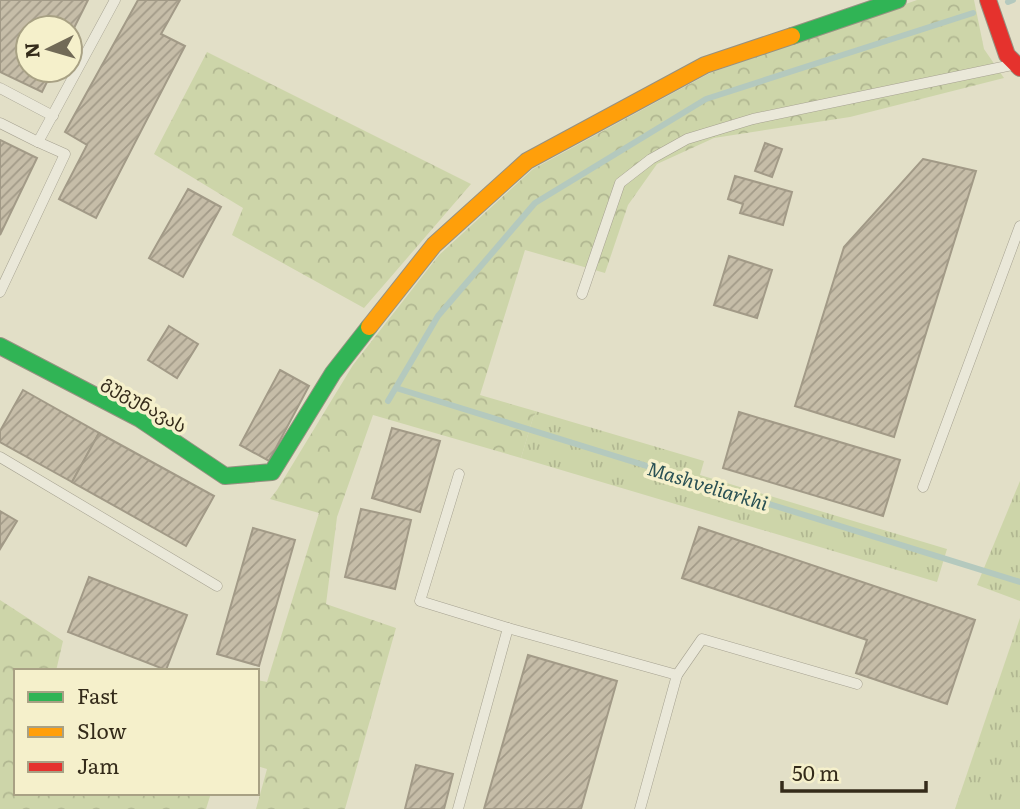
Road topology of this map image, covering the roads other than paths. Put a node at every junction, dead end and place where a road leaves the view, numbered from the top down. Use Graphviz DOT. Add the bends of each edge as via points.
graph roads {
  1 [pos="115,0"];
  2 [pos="898,0"];
  3 [pos="988,0"];
  4 [pos="1018,66"];
  5 [pos="0,89"];
  6 [pos="52,116"];
  7 [pos="0,123"];
  8 [pos="38,142"];
  9 [pos="1020,226"];
  10 [pos="0,292"];
  11 [pos="582,294"];
  12 [pos="0,346"];
  13 [pos="0,457"];
  14 [pos="459,474"];
  15 [pos="923,486"];
  16 [pos="217,586"];
  17 [pos="508,628"];
  18 [pos="677,675"];
  19 [pos="857,684"];
  20 [pos="458,809"];
  21 [pos="640,809"];
  1 -- 6 [label="lane"];
  2 -- 12 [label="street, გუგუნავას" via="705,65 527,162 434,246 333,373 272,472 225,476 140,419"];
  3 -- 4 [label="street" via="1007,55"];
  4 -- 11 [label="lane" via="753,119 687,139 621,183"];
  5 -- 6 [label="lane"];
  6 -- 8 [label="lane"];
  7 -- 8 [label="lane"];
  8 -- 10 [label="lane" via="65,154"];
  9 -- 15 [label="lane"];
  13 -- 16 [label="lane"];
  14 -- 17 [label="lane" via="420,601"];
  17 -- 18 [label="lane"];
  17 -- 20 [label="lane"];
  18 -- 19 [label="lane" via="702,639"];
  18 -- 21 [label="lane"];
}
